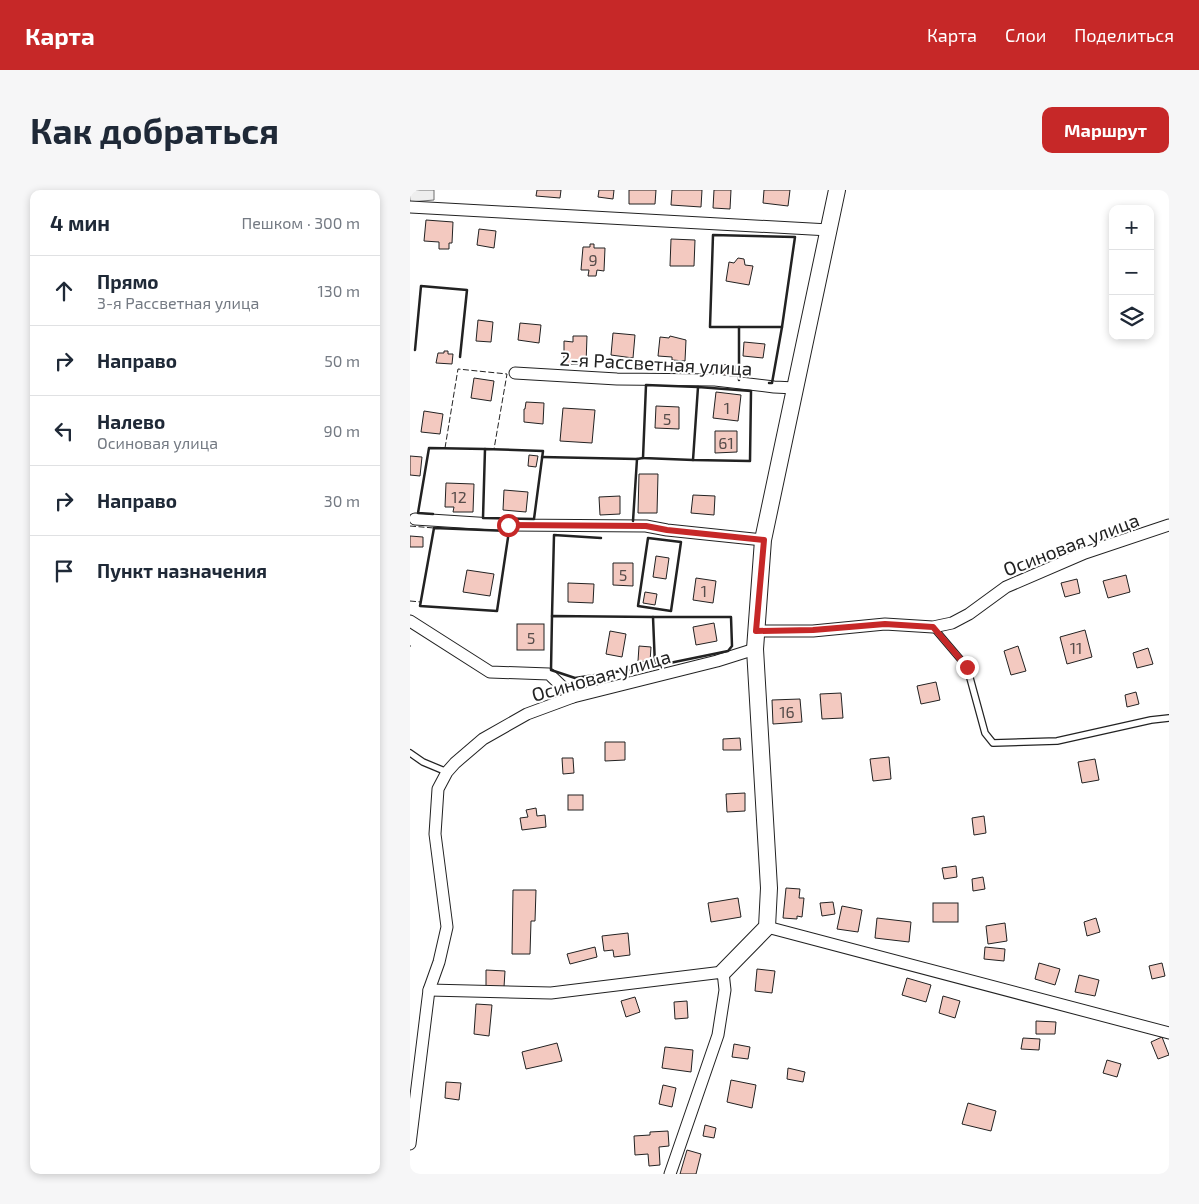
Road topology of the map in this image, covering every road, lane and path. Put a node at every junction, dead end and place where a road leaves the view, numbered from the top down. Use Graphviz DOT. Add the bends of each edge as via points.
graph roads {
  1 [pos="837,190"];
  2 [pos="410,208"];
  3 [pos="829,230"];
  4 [pos="516,373"];
  5 [pos="795,388"];
  6 [pos="413,519"];
  7 [pos="1169,525"];
  8 [pos="764,540"];
  9 [pos="410,621"];
  10 [pos="933,627"];
  11 [pos="756,631"];
  12 [pos="755,649"];
  13 [pos="573,697"];
  14 [pos="1169,718"];
  15 [pos="410,753"];
  16 [pos="447,772"];
  17 [pos="767,927"];
  18 [pos="723,972"];
  19 [pos="429,990"];
  20 [pos="1169,1033"];
  21 [pos="410,1144"];
  22 [pos="670,1174"];
  1 -- 3 [label="street"];
  2 -- 3 [label="street"];
  3 -- 5 [label="street"];
  4 -- 5 [label="street, 2-я Рассветная улица" via="715,380"];
  5 -- 8 [label="street"];
  6 -- 8 [label="street" via="508,525 646,526"];
  7 -- 10 [label="street, Осиновая улица" via="1085,553 1006,586 969,614 952,623"];
  8 -- 11 [label="street"];
  9 -- 13 [label="street" via="490,672 550,674"];
  10 -- 11 [label="street, Осиновая улица" via="885,624"];
  10 -- 14 [label="lane" via="967,667 985,733 993,743 1057,740"];
  11 -- 12 [label="street"];
  12 -- 13 [label="street, Осиновая улица"];
  12 -- 17 [label="street" via="769,888"];
  13 -- 16 [label="street, Осиновая улица" via="527,714 483,739"];
  15 -- 16 [label="lane"];
  16 -- 19 [label="street, Осиновая улица" via="438,789 434,834 447,927"];
  17 -- 18 [label="street"];
  17 -- 20 [label="street"];
  18 -- 19 [label="street" via="551,993"];
  18 -- 22 [label="street" via="718,1035"];
  19 -- 21 [label="street, Осиновая улица"];
}
